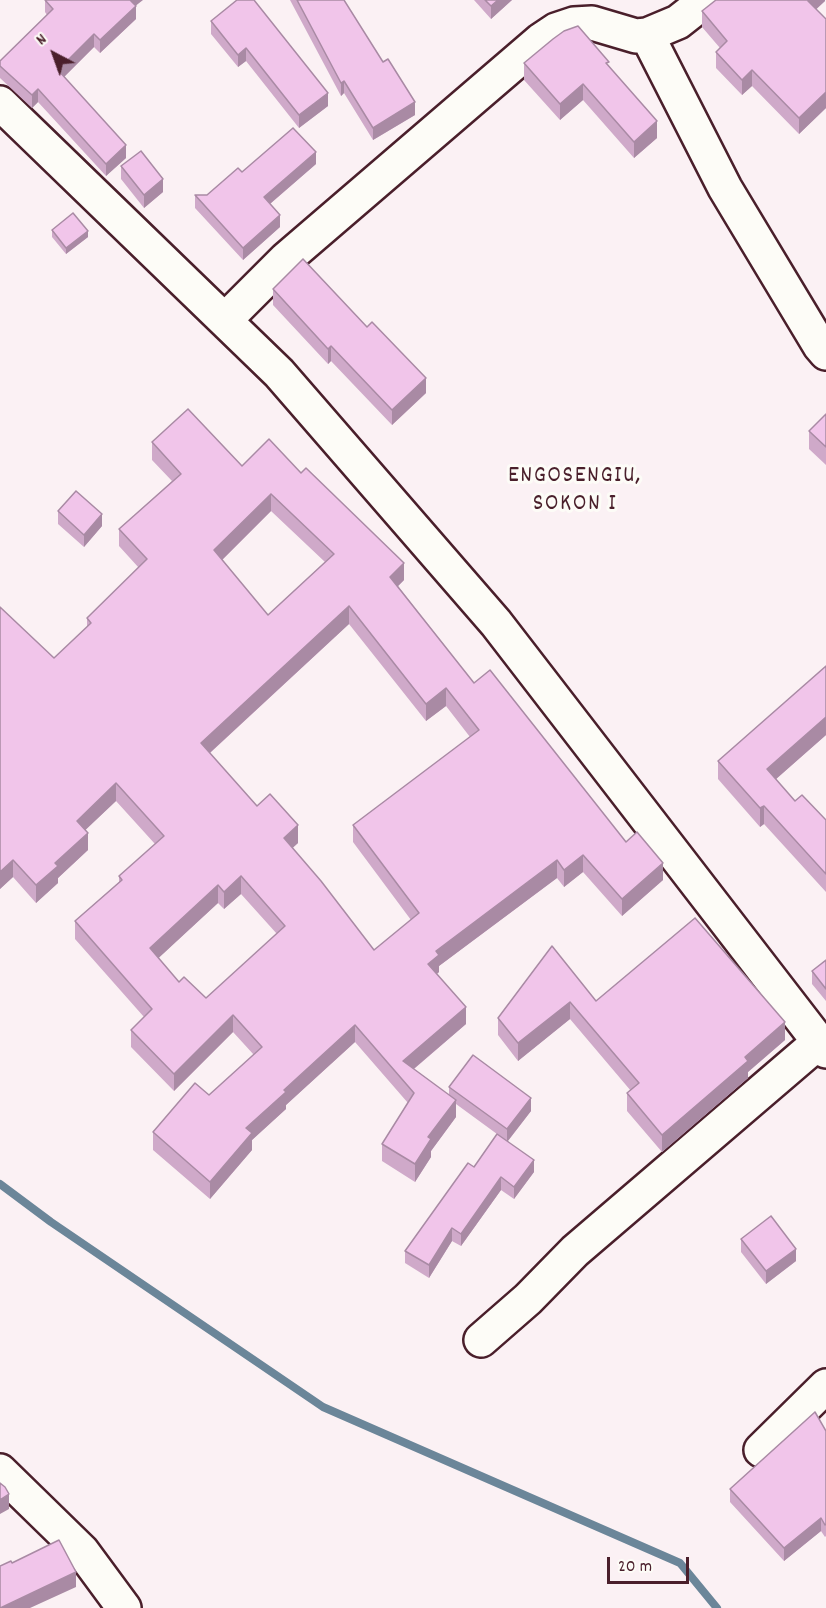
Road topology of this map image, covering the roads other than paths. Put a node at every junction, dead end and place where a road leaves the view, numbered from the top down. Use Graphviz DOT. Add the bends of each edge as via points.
graph roads {
  1 [pos="706,0"];
  2 [pos="647,35"];
  3 [pos="0,103"];
  4 [pos="225,321"];
  5 [pos="826,353"];
  6 [pos="822,1047"];
  7 [pos="481,1340"];
  8 [pos="826,1386"];
  9 [pos="761,1450"];
  10 [pos="0,1471"];
  11 [pos="124,1608"];
  1 -- 2 [label="street" via="678,22"];
  2 -- 4 [label="street" via="574,24 541,40 286,259"];
  2 -- 5 [label="street" via="726,188"];
  3 -- 4 [label="street"];
  4 -- 6 [label="street" via="279,373 496,622"];
  6 -- 7 [label="street" via="575,1251"];
  8 -- 9 [label="street"];
  10 -- 11 [label="street" via="82,1551"];
}
